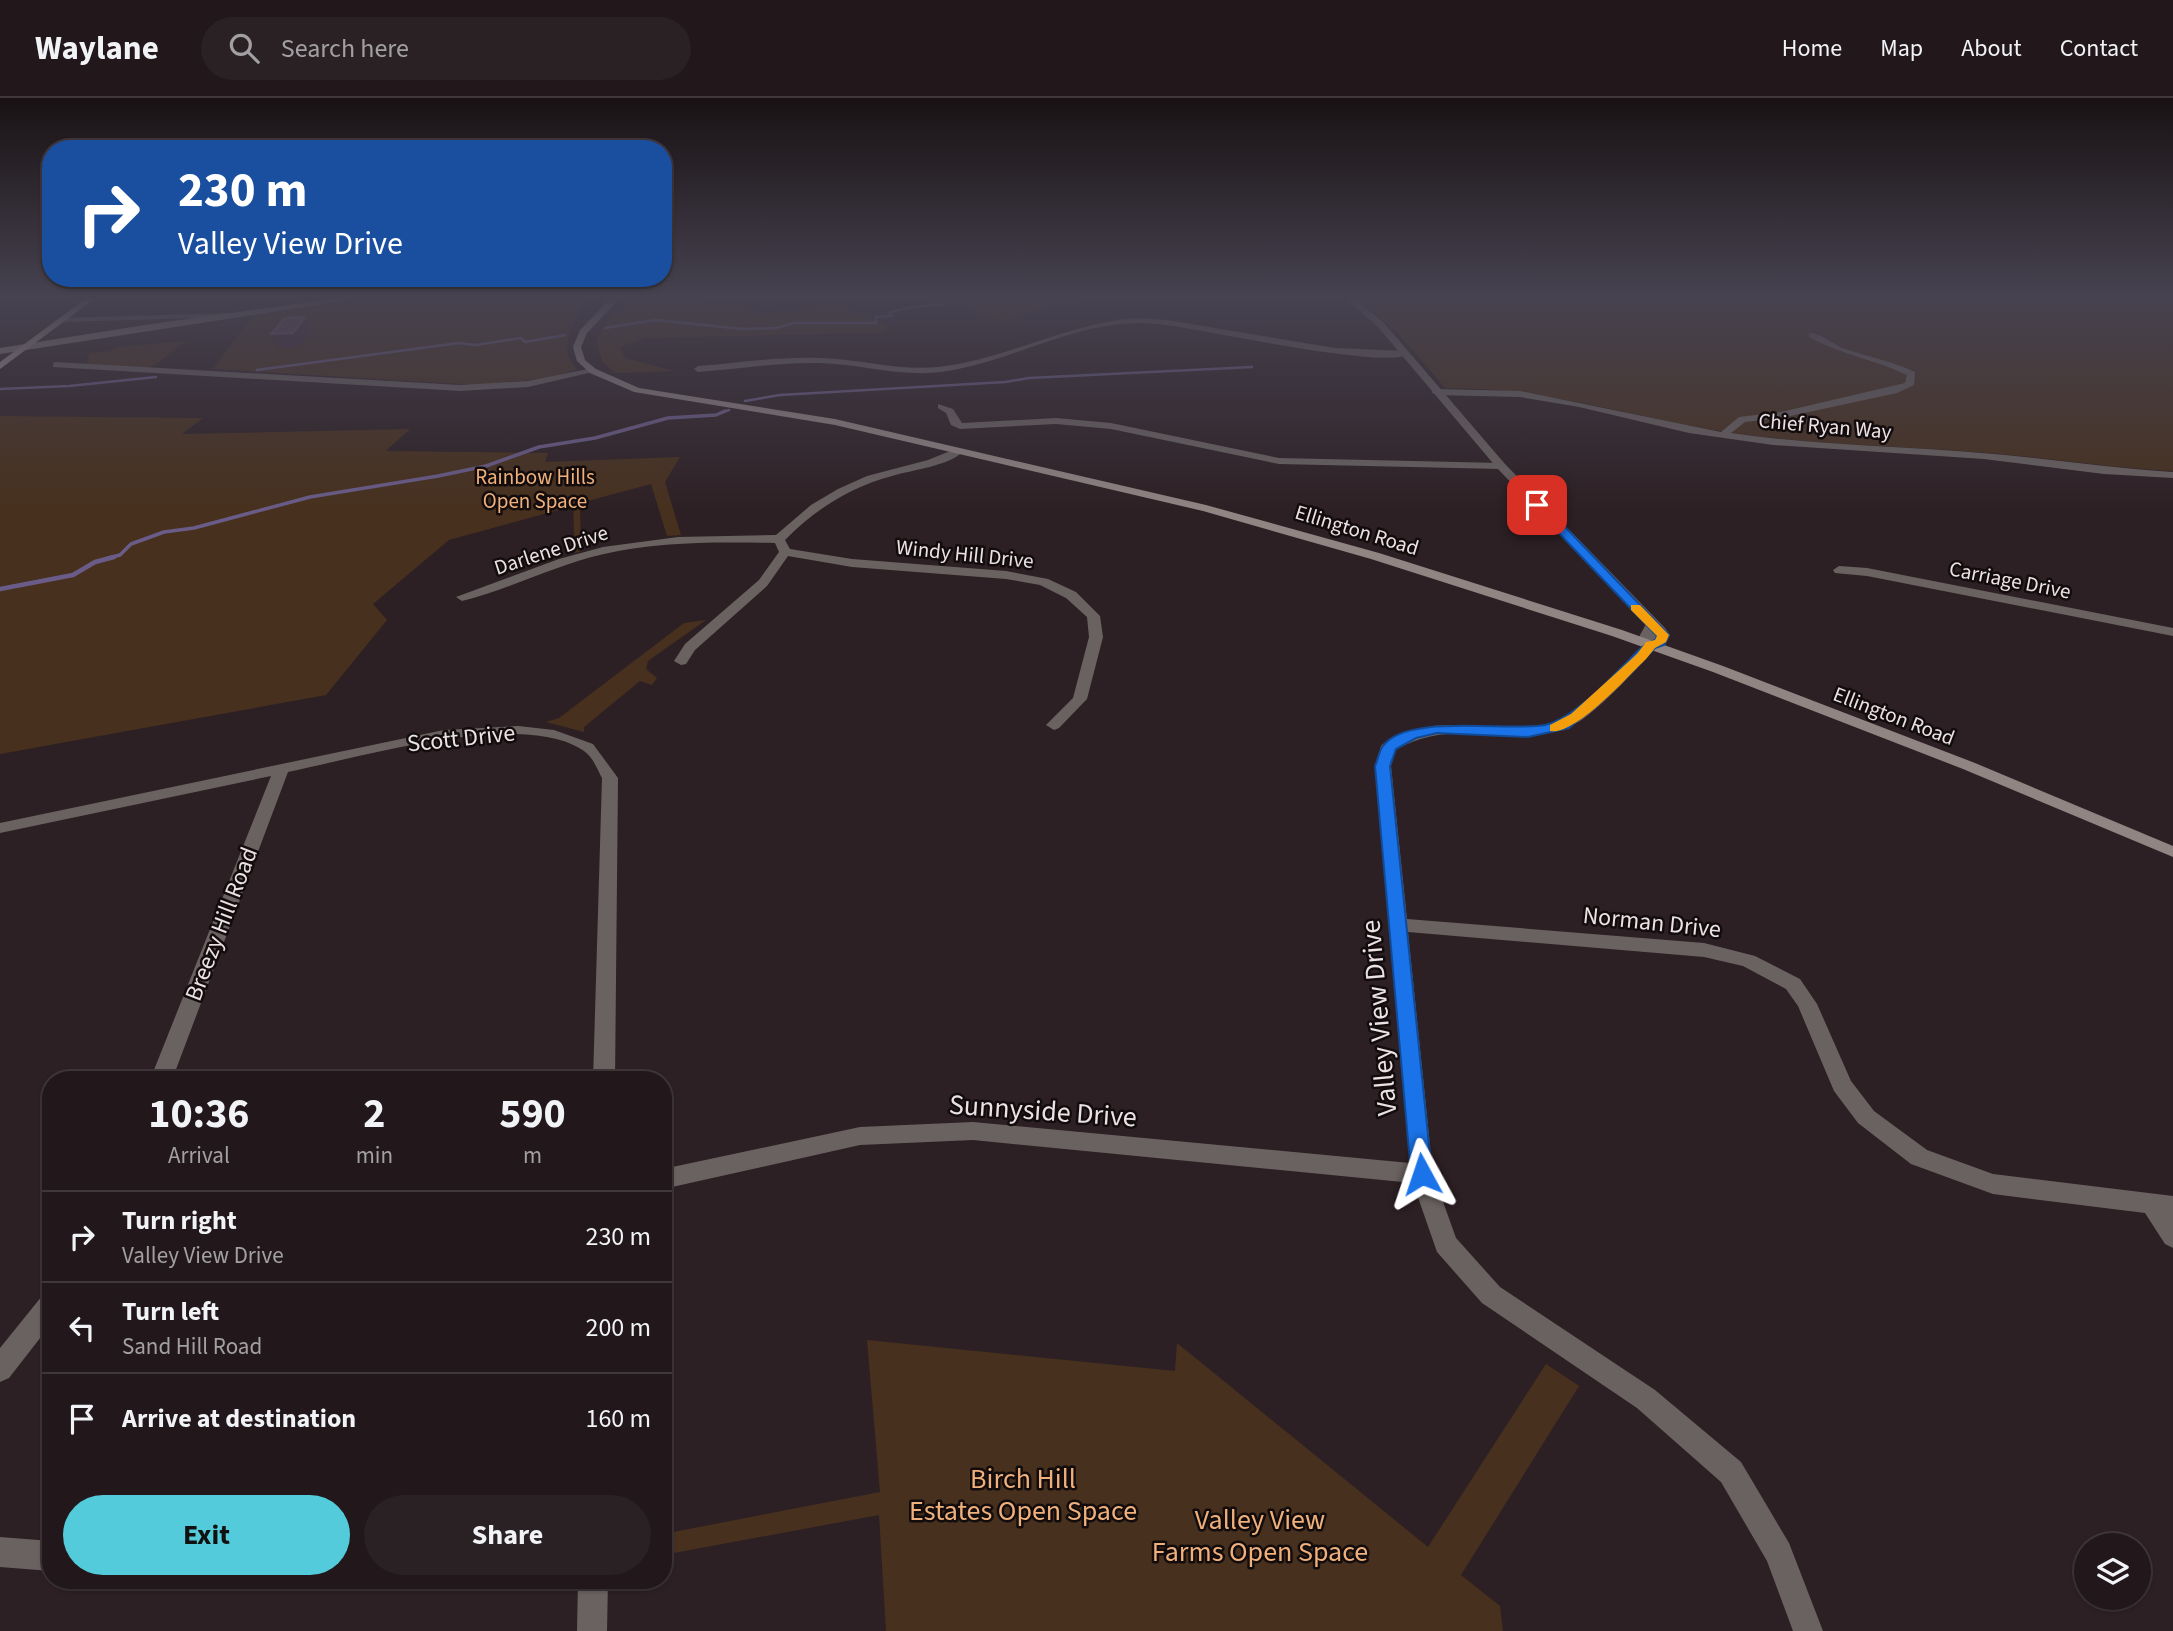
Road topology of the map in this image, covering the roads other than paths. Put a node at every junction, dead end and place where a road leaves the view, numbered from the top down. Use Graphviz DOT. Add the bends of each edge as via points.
graph roads {
  1 [pos="129,369"];
  2 [pos="590,369"];
  3 [pos="698,369"];
  4 [pos="704,369"];
  5 [pos="885,369"];
  6 [pos="940,369"];
  7 [pos="1417,369"];
  8 [pos="1903,369"];
  9 [pos="593,372"];
  10 [pos="1436,392"];
  11 [pos="941,407"];
  12 [pos="1722,436"];
  13 [pos="959,451"];
  14 [pos="1498,463"];
  15 [pos="2173,475"];
  16 [pos="779,539"];
  17 [pos="785,552"];
  18 [pos="1839,570"];
  19 [pos="462,597"];
  20 [pos="2173,632"];
  21 [pos="1651,635"];
  22 [pos="681,661"];
  23 [pos="1054,724"];
  24 [pos="282,768"];
  25 [pos="0,828"];
  26 [pos="2173,852"];
  27 [pos="1400,925"];
  28 [pos="164,1071"];
  29 [pos="604,1071"];
  30 [pos="1422,1174"];
  31 [pos="672,1177"];
  32 [pos="2162,1205"];
  33 [pos="2173,1237"];
  34 [pos="42,1315"];
  35 [pos="0,1368"];
  36 [pos="0,1552"];
  37 [pos="42,1555"];
  38 [pos="593,1589"];
  39 [pos="592,1631"];
  40 [pos="1808,1631"];
  1 -- 9 [label="street" via="460,388 528,384"];
  2 -- 9 [label="main road"];
  3 -- 4 [label="street"];
  5 -- 6 [label="street"];
  7 -- 10 [label="street"];
  8 -- 12 [label="street" via="1912,374 1909,385 1897,390 1742,419"];
  9 -- 13 [label="main road, Ellington Road" via="648,392 805,416"];
  10 -- 12 [label="street, Chief Ryan Way" via="1520,394"];
  10 -- 14 [label="street"];
  11 -- 14 [label="street" via="950,411 960,426 1033,421 1087,424 1279,461"];
  12 -- 15 [label="street, Chief Ryan Way"];
  13 -- 16 [label="street" via="931,465 861,482 825,500"];
  13 -- 21 [label="main road, Ellington Road" via="1207,508"];
  14 -- 21 [label="street"];
  16 -- 17 [label="street"];
  16 -- 19 [label="street, Darlene Drive" via="698,539 620,547"];
  17 -- 22 [label="street" via="763,583 690,647"];
  17 -- 23 [label="street, Windy Hill Drive" via="852,563 1006,575 1044,582 1071,595 1093,616 1096,637 1080,699"];
  18 -- 20 [label="street, Carriage Drive"];
  21 -- 26 [label="main road, Ellington Road"];
  21 -- 27 [label="street, Valley View Drive" via="1632,665 1564,725 1528,732 1437,729 1389,746 1382,766"];
  24 -- 25 [label="street, Scott Drive"];
  24 -- 28 [label="street, Breezy Hill Road"];
  24 -- 29 [label="street, Scott Drive" via="444,735 492,730 546,732 591,748 610,778"];
  27 -- 30 [label="street, Valley View Drive"];
  27 -- 32 [label="street, Norman Drive" via="1704,950 1748,961 1793,984 1807,1004 1842,1084 1866,1117 1919,1157 1993,1184"];
  30 -- 31 [label="street, Sunnyside Drive" via="973,1131 860,1136"];
  30 -- 40 [label="street, Valley View Drive" via="1446,1244 1491,1295 1646,1399 1731,1472 1779,1553"];
  32 -- 33 [label="street"];
  34 -- 35 [label="street"];
  36 -- 37 [label="street"];
  38 -- 39 [label="street"];
}
